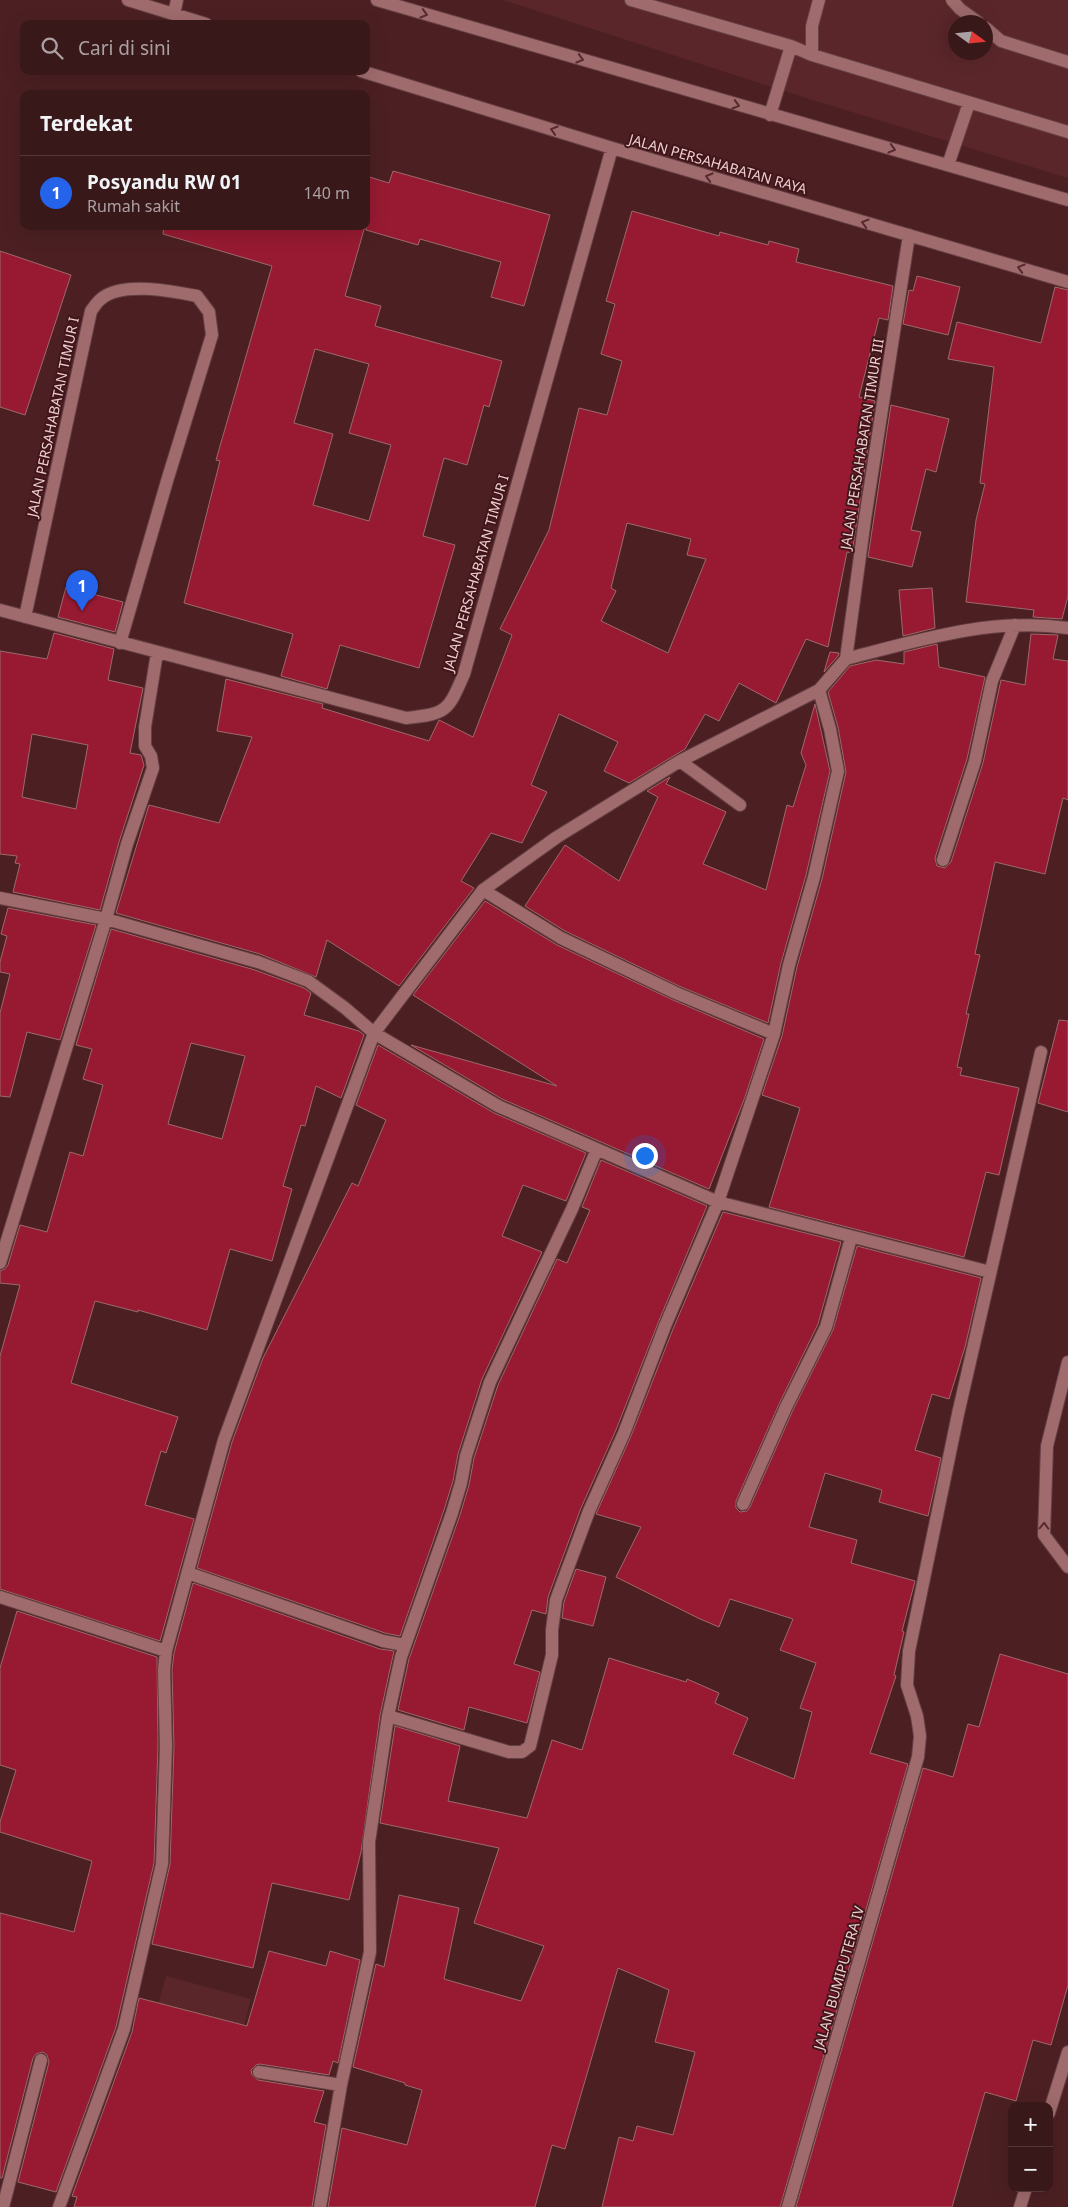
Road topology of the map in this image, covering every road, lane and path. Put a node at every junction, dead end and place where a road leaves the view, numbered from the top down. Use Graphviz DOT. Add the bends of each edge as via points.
graph roads {
  1 [pos="128,0"];
  2 [pos="177,0"];
  3 [pos="377,0"];
  4 [pos="631,0"];
  5 [pos="819,0"];
  6 [pos="952,0"];
  7 [pos="174,14"];
  8 [pos="968,15"];
  9 [pos="193,20"];
  10 [pos="993,34"];
  11 [pos="791,46"];
  12 [pos="812,54"];
  13 [pos="1068,62"];
  14 [pos="370,74"];
  15 [pos="969,103"];
  16 [pos="770,115"];
  17 [pos="1068,132"];
  18 [pos="612,148"];
  19 [pos="948,165"];
  20 [pos="1068,200"];
  21 [pos="909,235"];
  22 [pos="1068,282"];
  23 [pos="0,610"];
  24 [pos="25,617"];
  25 [pos="1016,625"];
  26 [pos="1068,628"];
  27 [pos="120,643"];
  28 [pos="157,653"];
  29 [pos="846,659"];
  30 [pos="819,690"];
  31 [pos="680,761"];
  32 [pos="740,805"];
  33 [pos="943,860"];
  34 [pos="483,890"];
  35 [pos="0,898"];
  36 [pos="106,919"];
  37 [pos="374,1034"];
  38 [pos="774,1034"];
  39 [pos="1041,1052"];
  40 [pos="597,1149"];
  41 [pos="718,1202"];
  42 [pos="851,1238"];
  43 [pos="0,1262"];
  44 [pos="990,1272"];
  45 [pos="1068,1362"];
  46 [pos="743,1504"];
  47 [pos="1068,1567"];
  48 [pos="188,1572"];
  49 [pos="0,1597"];
  50 [pos="404,1645"];
  51 [pos="166,1651"];
  52 [pos="388,1716"];
  53 [pos="1068,2052"];
  54 [pos="41,2060"];
  55 [pos="260,2072"];
  56 [pos="341,2086"];
  57 [pos="1052,2102"];
  58 [pos="1025,2192"];
  59 [pos="2,2207"];
  60 [pos="59,2207"];
  61 [pos="320,2207"];
  62 [pos="788,2207"];
  63 [pos="1020,2207"];
  1 -- 7 [label="street"];
  2 -- 7 [label="street"];
  3 -- 16 [label="street, one-way"];
  4 -- 11 [label="street"];
  5 -- 12 [label="street" via="812,26"];
  6 -- 8 [label="street"];
  7 -- 9 [label="street"];
  10 -- 13 [label="street" via="1001,41"];
  11 -- 12 [label="street"];
  11 -- 16 [label="street"];
  12 -- 15 [label="street"];
  18 -- 14 [label="street, JALAN PERSAHABATAN RAYA, one-way"];
  15 -- 17 [label="street"];
  15 -- 19 [label="street"];
  16 -- 19 [label="street, one-way"];
  21 -- 18 [label="street, JALAN PERSAHABATAN RAYA, one-way"];
  18 -- 28 [label="street, JALAN PERSAHABATAN TIMUR I" via="467,664 452,702 434,715 406,718"];
  19 -- 20 [label="street"];
  22 -- 21 [label="street, JALAN PERSAHABATAN RAYA, one-way"];
  21 -- 29 [label="street, JALAN PERSAHABATAN TIMUR III"];
  23 -- 24 [label="street, JALAN PERSAHABATAN TIMUR I"];
  24 -- 27 [label="street, JALAN PERSAHABATAN TIMUR I"];
  24 -- 27 [label="street, JALAN PERSAHABATAN TIMUR I" via="91,311 101,299 113,292 131,289 170,290 197,296 209,312 212,335"];
  25 -- 26 [label="street"];
  25 -- 29 [label="street" via="944,633"];
  25 -- 33 [label="street" via="992,681 975,761"];
  27 -- 28 [label="street, JALAN PERSAHABATAN TIMUR I"];
  28 -- 36 [label="street" via="145,727 145,746 153,768"];
  29 -- 30 [label="street"];
  30 -- 31 [label="street"];
  30 -- 38 [label="street" via="838,771"];
  31 -- 32 [label="street"];
  31 -- 34 [label="street" via="557,837"];
  34 -- 37 [label="street"];
  34 -- 38 [label="street" via="561,938 676,993"];
  35 -- 36 [label="street"];
  36 -- 37 [label="street" via="258,962 308,981"];
  36 -- 43 [label="street"];
  37 -- 40 [label="street" via="498,1106"];
  37 -- 48 [label="street" via="224,1440"];
  38 -- 41 [label="street"];
  39 -- 44 [label="street, JALAN BUMIPUTERA IV"];
  40 -- 41 [label="street"];
  40 -- 50 [label="street" via="490,1382 473,1431 452,1513"];
  41 -- 42 [label="street"];
  41 -- 52 [label="street" via="589,1511 556,1600 552,1656 530,1746 522,1752 509,1752"];
  42 -- 44 [label="street"];
  42 -- 46 [label="street" via="826,1326"];
  44 -- 62 [label="street, JALAN BUMIPUTERA IV" via="909,1651 907,1685 917,1716 920,1736 918,1757"];
  47 -- 45 [label="street, one-way" via="1044,1535 1047,1446"];
  48 -- 50 [label="street" via="383,1641"];
  48 -- 51 [label="street"];
  49 -- 51 [label="street"];
  50 -- 52 [label="street"];
  51 -- 60 [label="street" via="162,1864 124,2029"];
  52 -- 56 [label="street" via="369,1842 370,1952"];
  53 -- 57 [label="street"];
  54 -- 59 [label="street"];
  55 -- 56 [label="street"];
  56 -- 61 [label="street"];
  58 -- 63 [label="street"];
}
